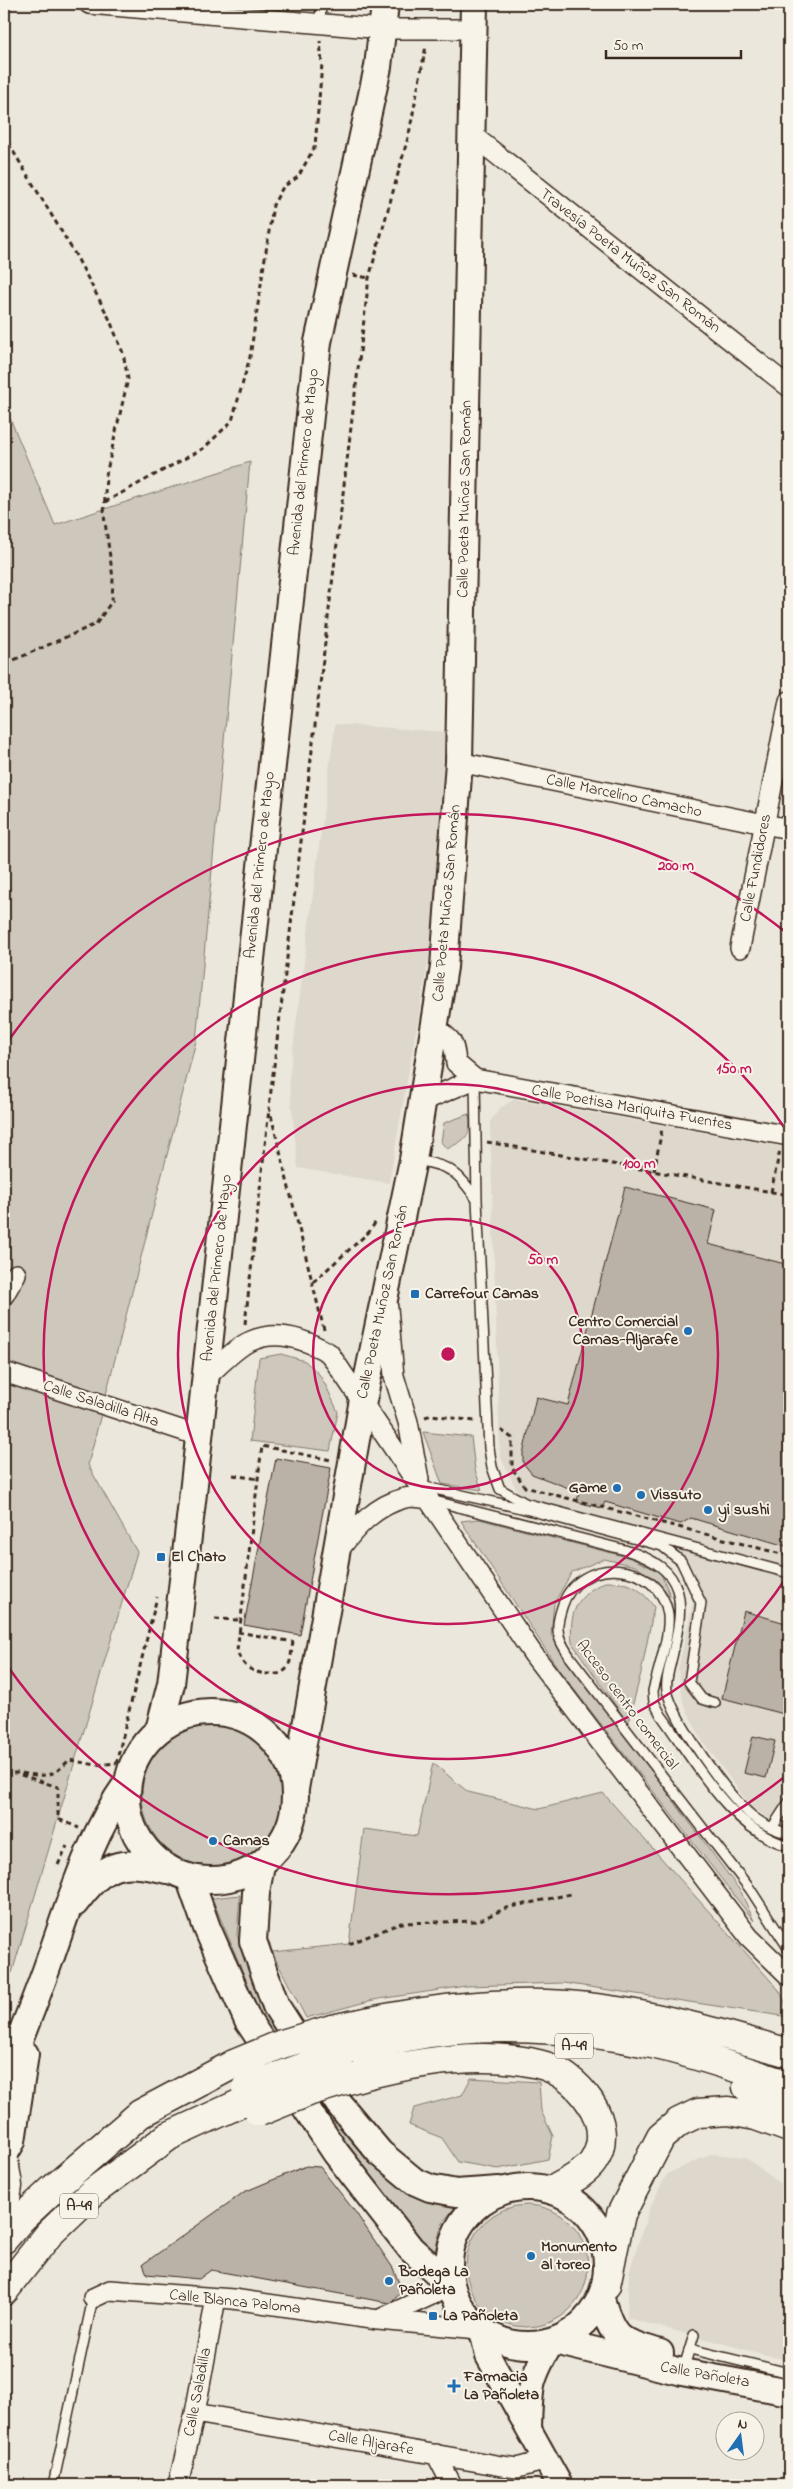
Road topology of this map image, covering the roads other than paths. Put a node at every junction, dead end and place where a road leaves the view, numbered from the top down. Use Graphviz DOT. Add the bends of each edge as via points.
graph roads {
  1 [pos="89,4"];
  2 [pos="320,4"];
  3 [pos="173,8"];
  4 [pos="384,16"];
  5 [pos="473,16"];
  6 [pos="320,23"];
  7 [pos="471,134"];
  8 [pos="789,387"];
  9 [pos="789,700"];
  10 [pos="459,762"];
  11 [pos="765,824"];
  12 [pos="789,829"];
  13 [pos="740,948"];
  14 [pos="435,1028"];
  15 [pos="475,1079"];
  16 [pos="423,1101"];
  17 [pos="786,1136"];
  18 [pos="413,1160"];
  19 [pos="477,1200"];
  20 [pos="16,1274"];
  21 [pos="386,1288"];
  22 [pos="4,1295"];
  23 [pos="4,1372"];
  24 [pos="205,1378"];
  25 [pos="362,1405"];
  26 [pos="199,1436"];
  27 [pos="425,1492"];
  28 [pos="338,1551"];
  29 [pos="789,1572"];
  30 [pos="715,1703"];
  31 [pos="159,1730"];
  32 [pos="120,1777"];
  33 [pos="295,1789"];
  34 [pos="789,1802"];
  35 [pos="785,1814"];
  36 [pos="772,1828"];
  37 [pos="789,1834"];
  38 [pos="789,1846"];
  39 [pos="261,1864"];
  40 [pos="181,1874"];
  41 [pos="66,1916"];
  42 [pos="789,1949"];
  43 [pos="789,1976"];
  44 [pos="36,2000"];
  45 [pos="605,2009"];
  46 [pos="789,2053"];
  47 [pos="346,2055"];
  48 [pos="789,2067"];
  49 [pos="4,2080"];
  50 [pos="789,2086"];
  51 [pos="252,2099"];
  52 [pos="789,2107"];
  53 [pos="789,2128"];
  54 [pos="4,2155"];
  55 [pos="4,2161"];
  56 [pos="502,2190"];
  57 [pos="553,2190"];
  58 [pos="93,2192"];
  59 [pos="4,2211"];
  60 [pos="4,2239"];
  61 [pos="450,2285"];
  62 [pos="4,2291"];
  63 [pos="603,2292"];
  64 [pos="92,2298"];
  65 [pos="216,2298"];
  66 [pos="378,2320"];
  67 [pos="480,2330"];
  68 [pos="694,2334"];
  69 [pos="554,2342"];
  70 [pos="686,2361"];
  71 [pos="789,2374"];
  72 [pos="789,2392"];
  73 [pos="195,2413"];
  74 [pos="529,2429"];
  75 [pos="436,2454"];
  76 [pos="546,2460"];
  77 [pos="53,2485"];
  78 [pos="178,2485"];
  79 [pos="452,2485"];
  80 [pos="560,2485"];
  1 -- 3 [label="street"];
  2 -- 6 [label="lane"];
  3 -- 6 [label="street"];
  4 -- 5 [label="street" via="430,29"];
  4 -- 6 [label="street"];
  4 -- 24 [label="main road, Avenida del Primero de Mayo" via="378,67 318,342"];
  5 -- 7 [label="main road, Calle Poeta Muñoz San Román"];
  7 -- 8 [label="street, Travesía Poeta Muñoz San Román"];
  7 -- 10 [label="main road, Calle Poeta Muñoz San Román"];
  9 -- 11 [label="street, Calle Fundidores"];
  10 -- 11 [label="street, Calle Marcelino Camacho"];
  10 -- 14 [label="main road, Calle Poeta Muñoz San Román" via="444,967"];
  11 -- 12 [label="street, Calle Marcelino Camacho"];
  11 -- 13 [label="street, Calle Fundidores"];
  14 -- 15 [label="street" via="450,1038 456,1064"];
  14 -- 16 [label="main road, Calle Poeta Muñoz San Román"];
  15 -- 16 [label="street"];
  15 -- 17 [label="street, Calle Poetisa Mariquita Fuentes"];
  15 -- 19 [label="lane"];
  16 -- 18 [label="main road, Calle Poeta Muñoz San Román"];
  18 -- 19 [label="lane" via="441,1165 460,1176"];
  18 -- 21 [label="main road, Calle Poeta Muñoz San Román"];
  19 -- 29 [label="lane" via="492,1466 500,1489 525,1503"];
  20 -- 22 [label="street"];
  21 -- 25 [label="main road, Calle Poeta Muñoz San Román"];
  21 -- 27 [label="street" via="394,1376"];
  23 -- 26 [label="street, Calle Saladilla Alta"];
  24 -- 25 [label="street" via="249,1341 268,1335 291,1337 310,1342 329,1353"];
  24 -- 26 [label="main road, Avenida del Primero de Mayo"];
  25 -- 27 [label="street"];
  25 -- 28 [label="main road, Calle Poeta Muñoz San Román"];
  26 -- 31 [label="main road, Avenida del Primero de Mayo" via="171,1684"];
  27 -- 28 [label="street" via="380,1509 354,1528"];
  27 -- 30 [label="lane" via="521,1508 662,1546 681,1561 701,1603 688,1682 702,1699"];
  27 -- 36 [label="lane" via="458,1508 625,1550 657,1563 670,1576 681,1606 667,1689 673,1706 737,1802"];
  27 -- 43 [label="street" via="533,1654 587,1726 750,1937"];
  28 -- 33 [label="main road, Calle Poeta Muñoz San Román"];
  31 -- 32 [label="main road"];
  31 -- 33 [label="main road" via="198,1713 223,1713 247,1721 280,1748"];
  32 -- 40 [label="main road" via="132,1827 148,1853"];
  32 -- 41 [label="main road"];
  33 -- 39 [label="main road" via="287,1831 280,1844"];
  34 -- 35 [label="lane"];
  35 -- 36 [label="lane"];
  36 -- 37 [label="lane"];
  38 -- 42 [label="lane, Acceso centro comercial" via="763,1836 740,1820 654,1702 653,1691 668,1616 662,1596 651,1582 635,1573 616,1569 596,1572 574,1586 565,1598 558,1629 570,1657 750,1889"];
  39 -- 40 [label="main road" via="248,1872 219,1880"];
  39 -- 56 [label="main road" via="253,1940 276,2006 338,2104 380,2153 414,2181 456,2193"];
  40 -- 41 [label="main road" via="128,1863 105,1871 90,1883"];
  40 -- 61 [label="main road" via="248,2021 336,2153 411,2249"];
  41 -- 44 [label="main road"];
  44 -- 49 [label="main road"];
  44 -- 54 [label="main road" via="12,2141"];
  45 -- 46 [label="highway, A-49"];
  45 -- 47 [label="highway, A-49" via="563,2004 460,2007 415,2012"];
  45 -- 48 [label="highway" via="630,2022 736,2049"];
  47 -- 50 [label="highway" via="409,2036 445,2032 508,2027 576,2031 651,2044"];
  47 -- 51 [label="highway, A-49"];
  47 -- 52 [label="highway, A-49" via="456,2045 543,2043 611,2050 744,2086"];
  47 -- 57 [label="highway" via="387,2069 457,2060 503,2059 540,2064 567,2076 584,2093 596,2114 601,2132 592,2162"];
  47 -- 60 [label="highway, A-49, bridge" via="282,2044 234,2064 140,2114 22,2218"];
  51 -- 58 [label="highway"];
  51 -- 58 [label="highway, A-49" via="169,2136"];
  53 -- 63 [label="highway" via="728,2110 698,2113 679,2122 662,2137 622,2214"];
  55 -- 59 [label="highway" via="8,2186"];
  56 -- 57 [label="main road" via="527,2186"];
  56 -- 61 [label="main road" via="482,2200 454,2235 448,2257"];
  57 -- 63 [label="main road" via="574,2201 603,2238 608,2261"];
  58 -- 62 [label="highway, A-49" via="49,2234"];
  61 -- 66 [label="street"];
  61 -- 67 [label="main road" via="460,2309"];
  63 -- 69 [label="main road" via="582,2325"];
  63 -- 70 [label="main road, Calle Pañoleta" via="610,2328 618,2336 628,2343"];
  64 -- 65 [label="street, Calle Blanca Paloma" via="110,2290"];
  64 -- 77 [label="lane"];
  65 -- 66 [label="street, Calle Blanca Paloma"];
  65 -- 73 [label="street, Calle Saladilla"];
  66 -- 67 [label="street, Calle Blanca Paloma"];
  67 -- 69 [label="main road" via="515,2345"];
  67 -- 74 [label="street" via="488,2356"];
  68 -- 70 [label="lane"];
  69 -- 70 [label="main road, Calle Pañoleta"];
  69 -- 74 [label="street" via="536,2368 530,2387"];
  70 -- 71 [label="lane"];
  70 -- 72 [label="main road, Calle Pañoleta"];
  73 -- 75 [label="street, Calle Aljarafe"];
  73 -- 78 [label="street, Calle Saladilla"];
  74 -- 76 [label="street"];
  75 -- 76 [label="street, Calle Aljarafe" via="517,2468"];
  75 -- 79 [label="street"];
  76 -- 80 [label="street"];
}
